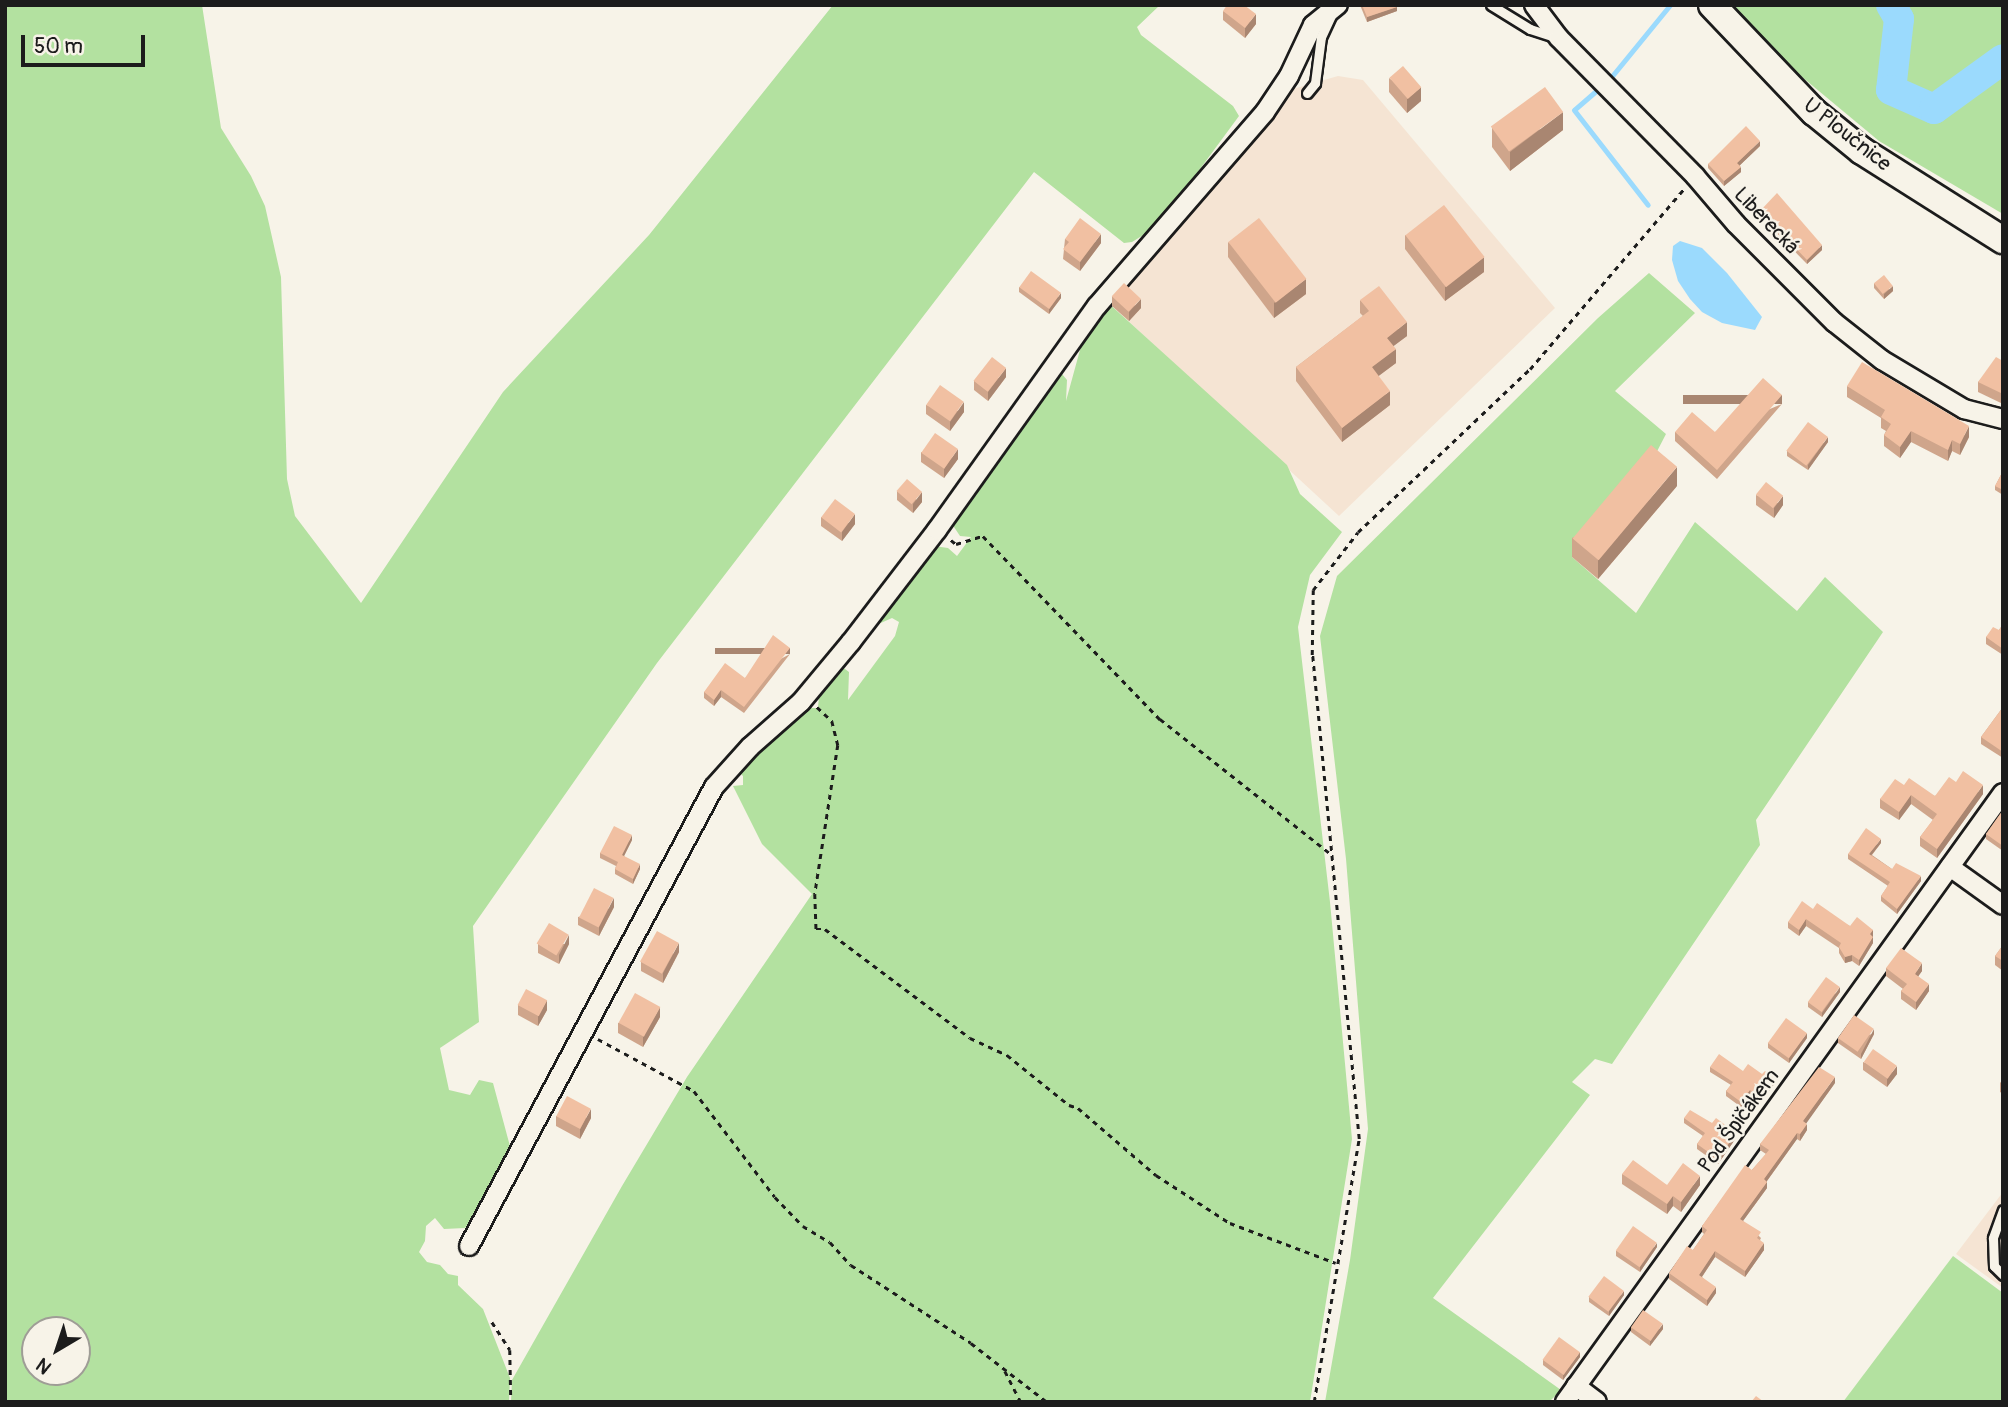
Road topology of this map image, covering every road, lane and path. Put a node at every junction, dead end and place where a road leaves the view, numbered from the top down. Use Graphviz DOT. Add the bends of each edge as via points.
graph roads {
  1 [pos="1491,5"];
  2 [pos="1534,5"];
  3 [pos="1712,5"];
  4 [pos="1336,7"];
  5 [pos="1559,38"];
  6 [pos="1307,93"];
  7 [pos="1695,176"];
  8 [pos="2003,240"];
  9 [pos="2003,419"];
  10 [pos="937,530"];
  11 [pos="801,702"];
  12 [pos="2003,793"];
  13 [pos="1331,854"];
  14 [pos="1950,867"];
  15 [pos="2003,905"];
  16 [pos="583,1031"];
  17 [pos="2003,1210"];
  18 [pos="469,1246"];
  19 [pos="1338,1263"];
  20 [pos="2003,1275"];
  21 [pos="492,1322"];
  22 [pos="1004,1368"];
  23 [pos="1576,1386"];
  24 [pos="511,1402"];
  25 [pos="1021,1402"];
  26 [pos="1047,1402"];
  27 [pos="1314,1402"];
  28 [pos="1565,1402"];
  29 [pos="1597,1402"];
  1 -- 5 [label="lane" via="1530,29"];
  2 -- 5 [label="street, Liberecká"];
  3 -- 8 [label="main road, U Ploučnice" via="1814,112 1862,151"];
  4 -- 6 [label="lane" via="1321,37 1315,83"];
  4 -- 10 [label="street" via="1313,25 1289,76 1265,112 1097,306"];
  5 -- 7 [label="street, Liberecká"];
  7 -- 9 [label="street, Liberecká" via="1736,225 1882,360 1964,409"];
  7 -- 13 [label="path" via="1530,369 1358,532 1314,590 1312,655"];
  10 -- 11 [label="street"];
  10 -- 13 [label="path" via="956,544 983,536 1160,719"];
  11 -- 16 [label="street" via="714,787"];
  11 -- 19 [label="path" via="818,708 832,721 838,746 815,894 816,929 825,929 970,1038 1007,1055 1156,1175 1230,1223"];
  12 -- 14 [label="street, Pod Špičákem"];
  13 -- 19 [label="path" via="1359,1139"];
  14 -- 15 [label="street"];
  14 -- 23 [label="street, Pod Špičákem"];
  16 -- 18 [label="street"];
  16 -- 22 [label="path" via="694,1091 775,1197 803,1226 830,1242 851,1265"];
  17 -- 20 [label="lane" via="1993,1238 1994,1266"];
  19 -- 27 [label="path"];
  21 -- 24 [label="path" via="510,1350"];
  22 -- 25 [label="path"];
  22 -- 26 [label="path"];
  23 -- 28 [label="street, Pod Špičákem"];
  23 -- 29 [label="street"];
}
